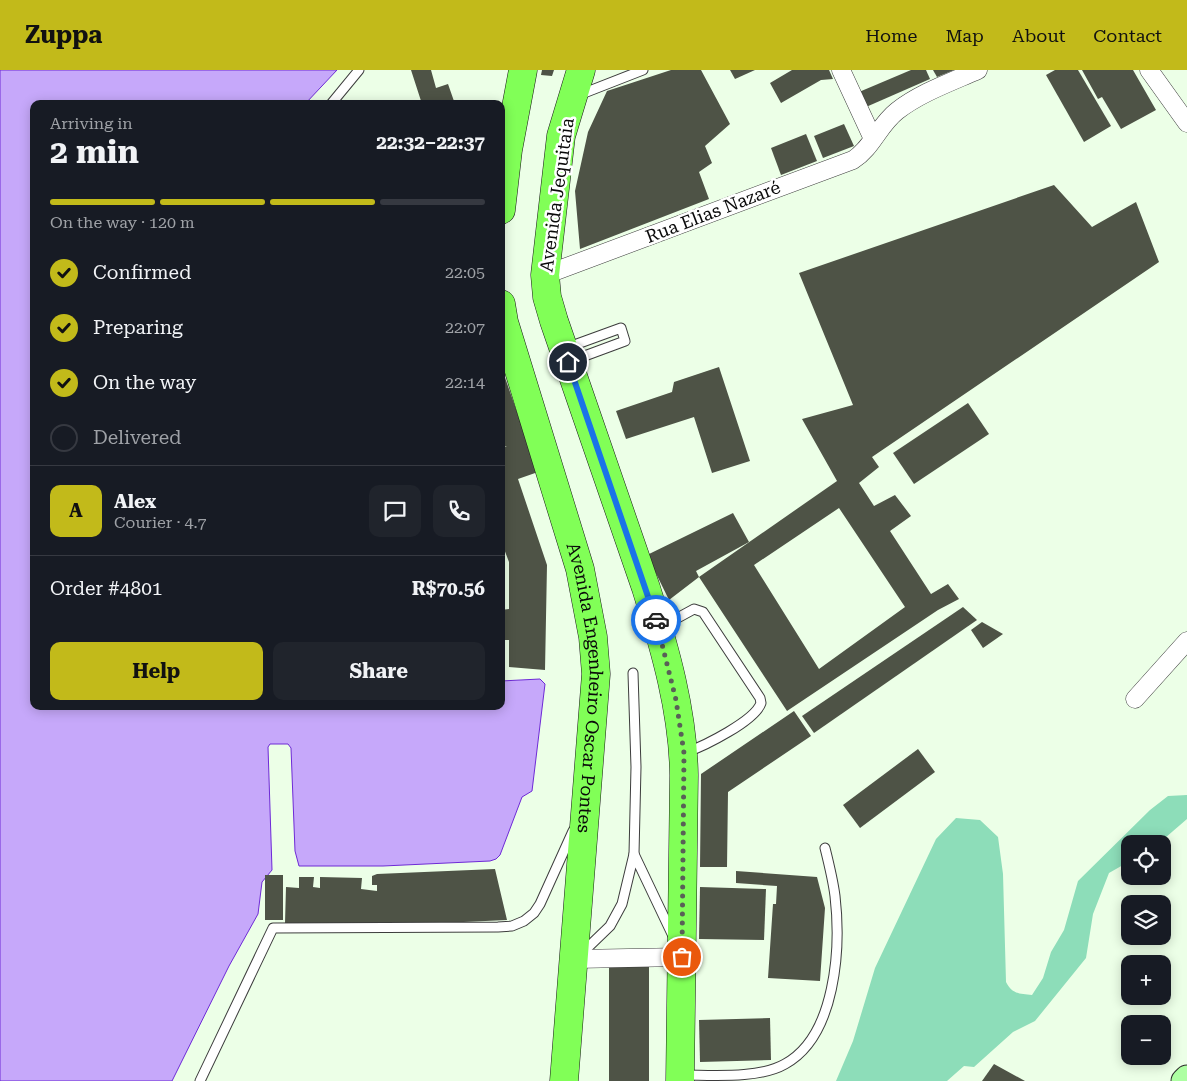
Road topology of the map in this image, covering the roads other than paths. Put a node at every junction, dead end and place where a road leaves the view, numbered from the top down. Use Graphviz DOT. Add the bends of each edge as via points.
graph roads {
  1 [pos="359,70"];
  2 [pos="523,70"];
  3 [pos="581,70"];
  4 [pos="643,70"];
  5 [pos="841,70"];
  6 [pos="978,70"];
  7 [pos="1149,70"];
  8 [pos="572,97"];
  9 [pos="334,100"];
  10 [pos="1187,124"];
  11 [pos="873,139"];
  12 [pos="505,176"];
  13 [pos="545,275"];
  14 [pos="505,325"];
  15 [pos="566,355"];
  16 [pos="659,628"];
  17 [pos="1187,641"];
  18 [pos="633,673"];
  19 [pos="1135,698"];
  20 [pos="684,753"];
  21 [pos="587,801"];
  22 [pos="825,848"];
  23 [pos="634,854"];
  24 [pos="682,957"];
  25 [pos="575,959"];
  26 [pos="680,1078"];
  27 [pos="1187,1078"];
  28 [pos="200,1081"];
  29 [pos="564,1081"];
  30 [pos="1184,1081"];
  1 -- 9 [label="lane"];
  2 -- 12 [label="main road"];
  3 -- 8 [label="main road, Avenida Jequitaia"];
  4 -- 8 [label="lane"];
  5 -- 11 [label="street"];
  6 -- 11 [label="street, Rua Elias Nazaré" via="897,110"];
  7 -- 10 [label="street"];
  8 -- 13 [label="main road, Avenida Jequitaia" via="561,136"];
  11 -- 13 [label="street, Rua Elias Nazaré" via="853,160"];
  13 -- 15 [label="main road, Avenida Jequitaia" via="547,297"];
  14 -- 21 [label="main road, Avenida Engenheiro Oscar Pontes" via="586,596 596,674"];
  15 -- 15 [label="lane" via="621,328 625,341"];
  15 -- 16 [label="main road, Avenida Jequitaia"];
  16 -- 20 [label="main road, Avenida Jequitaia" via="676,700"];
  16 -- 20 [label="lane" via="699,609 760,698 760,707 724,735"];
  17 -- 19 [label="street"];
  18 -- 23 [label="lane"];
  20 -- 24 [label="main road, Avenida Jequitaia"];
  21 -- 25 [label="main road, Avenida Engenheiro Oscar Pontes"];
  21 -- 28 [label="lane" via="540,904 524,921 512,926 272,928"];
  22 -- 26 [label="lane" via="835,896 836,932 834,972 827,1005 817,1030 803,1050 785,1065 762,1072"];
  23 -- 24 [label="lane"];
  23 -- 25 [label="lane" via="627,889 610,926"];
  24 -- 25 [label="street"];
  24 -- 26 [label="main road, Avenida Jequitaia"];
  25 -- 29 [label="main road, Avenida Engenheiro Oscar Pontes"];
  27 -- 30 [label="main road"];
}
